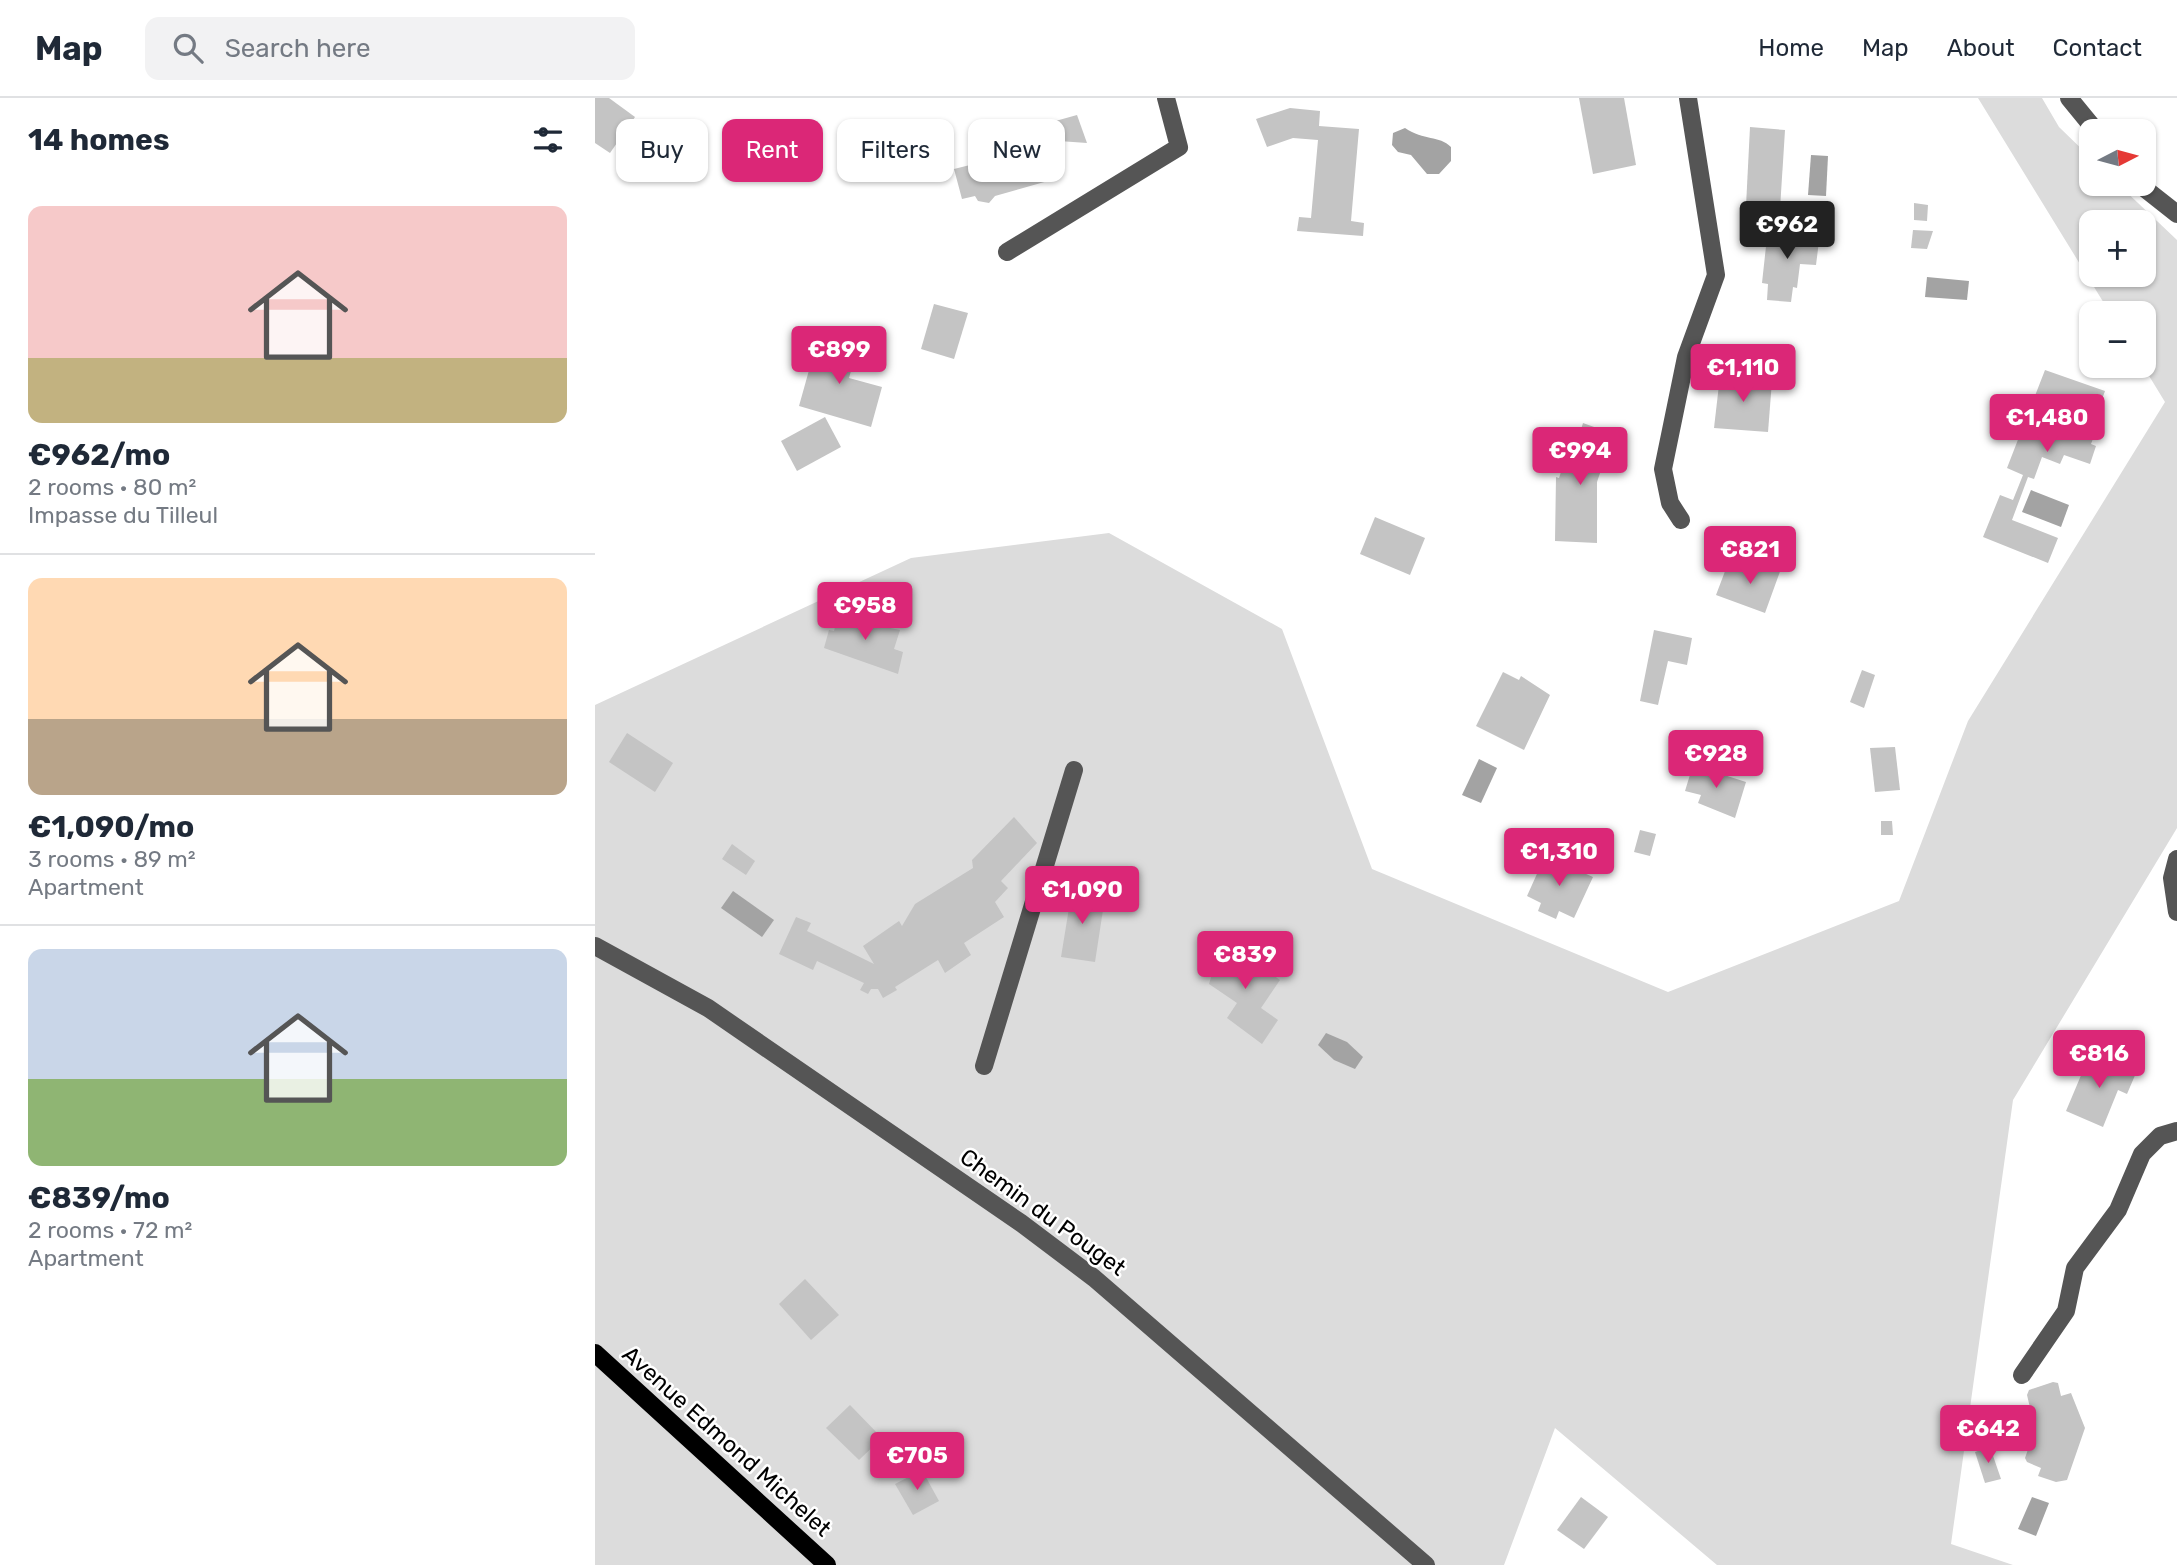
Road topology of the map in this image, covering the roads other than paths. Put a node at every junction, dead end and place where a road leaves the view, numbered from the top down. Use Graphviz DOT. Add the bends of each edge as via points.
graph roads {
  1 [pos="1166,98"];
  2 [pos="1688,98"];
  3 [pos="2069,98"];
  4 [pos="2086,119"];
  5 [pos="2154,196"];
  6 [pos="2177,214"];
  7 [pos="1007,252"];
  8 [pos="1681,520"];
  9 [pos="1074,771"];
  10 [pos="2177,859"];
  11 [pos="2177,912"];
  12 [pos="595,946"];
  13 [pos="984,1066"];
  14 [pos="2177,1131"];
  15 [pos="595,1353"];
  16 [pos="2022,1375"];
  17 [pos="827,1565"];
  18 [pos="1426,1565"];
  1 -- 7 [label="street" via="1179,147"];
  2 -- 8 [label="street" via="1716,275 1686,357 1663,469 1670,503"];
  3 -- 4 [label="street"];
  5 -- 6 [label="street"];
  9 -- 13 [label="street"];
  10 -- 11 [label="street" via="2172,877"];
  12 -- 18 [label="street, Chemin du Pouget" via="708,1008 1063,1255 1161,1333"];
  14 -- 16 [label="street" via="2160,1136 2142,1154 2118,1210 2075,1268 2066,1311"];
  15 -- 17 [label="main road, Avenue Edmond Michelet"];
}
